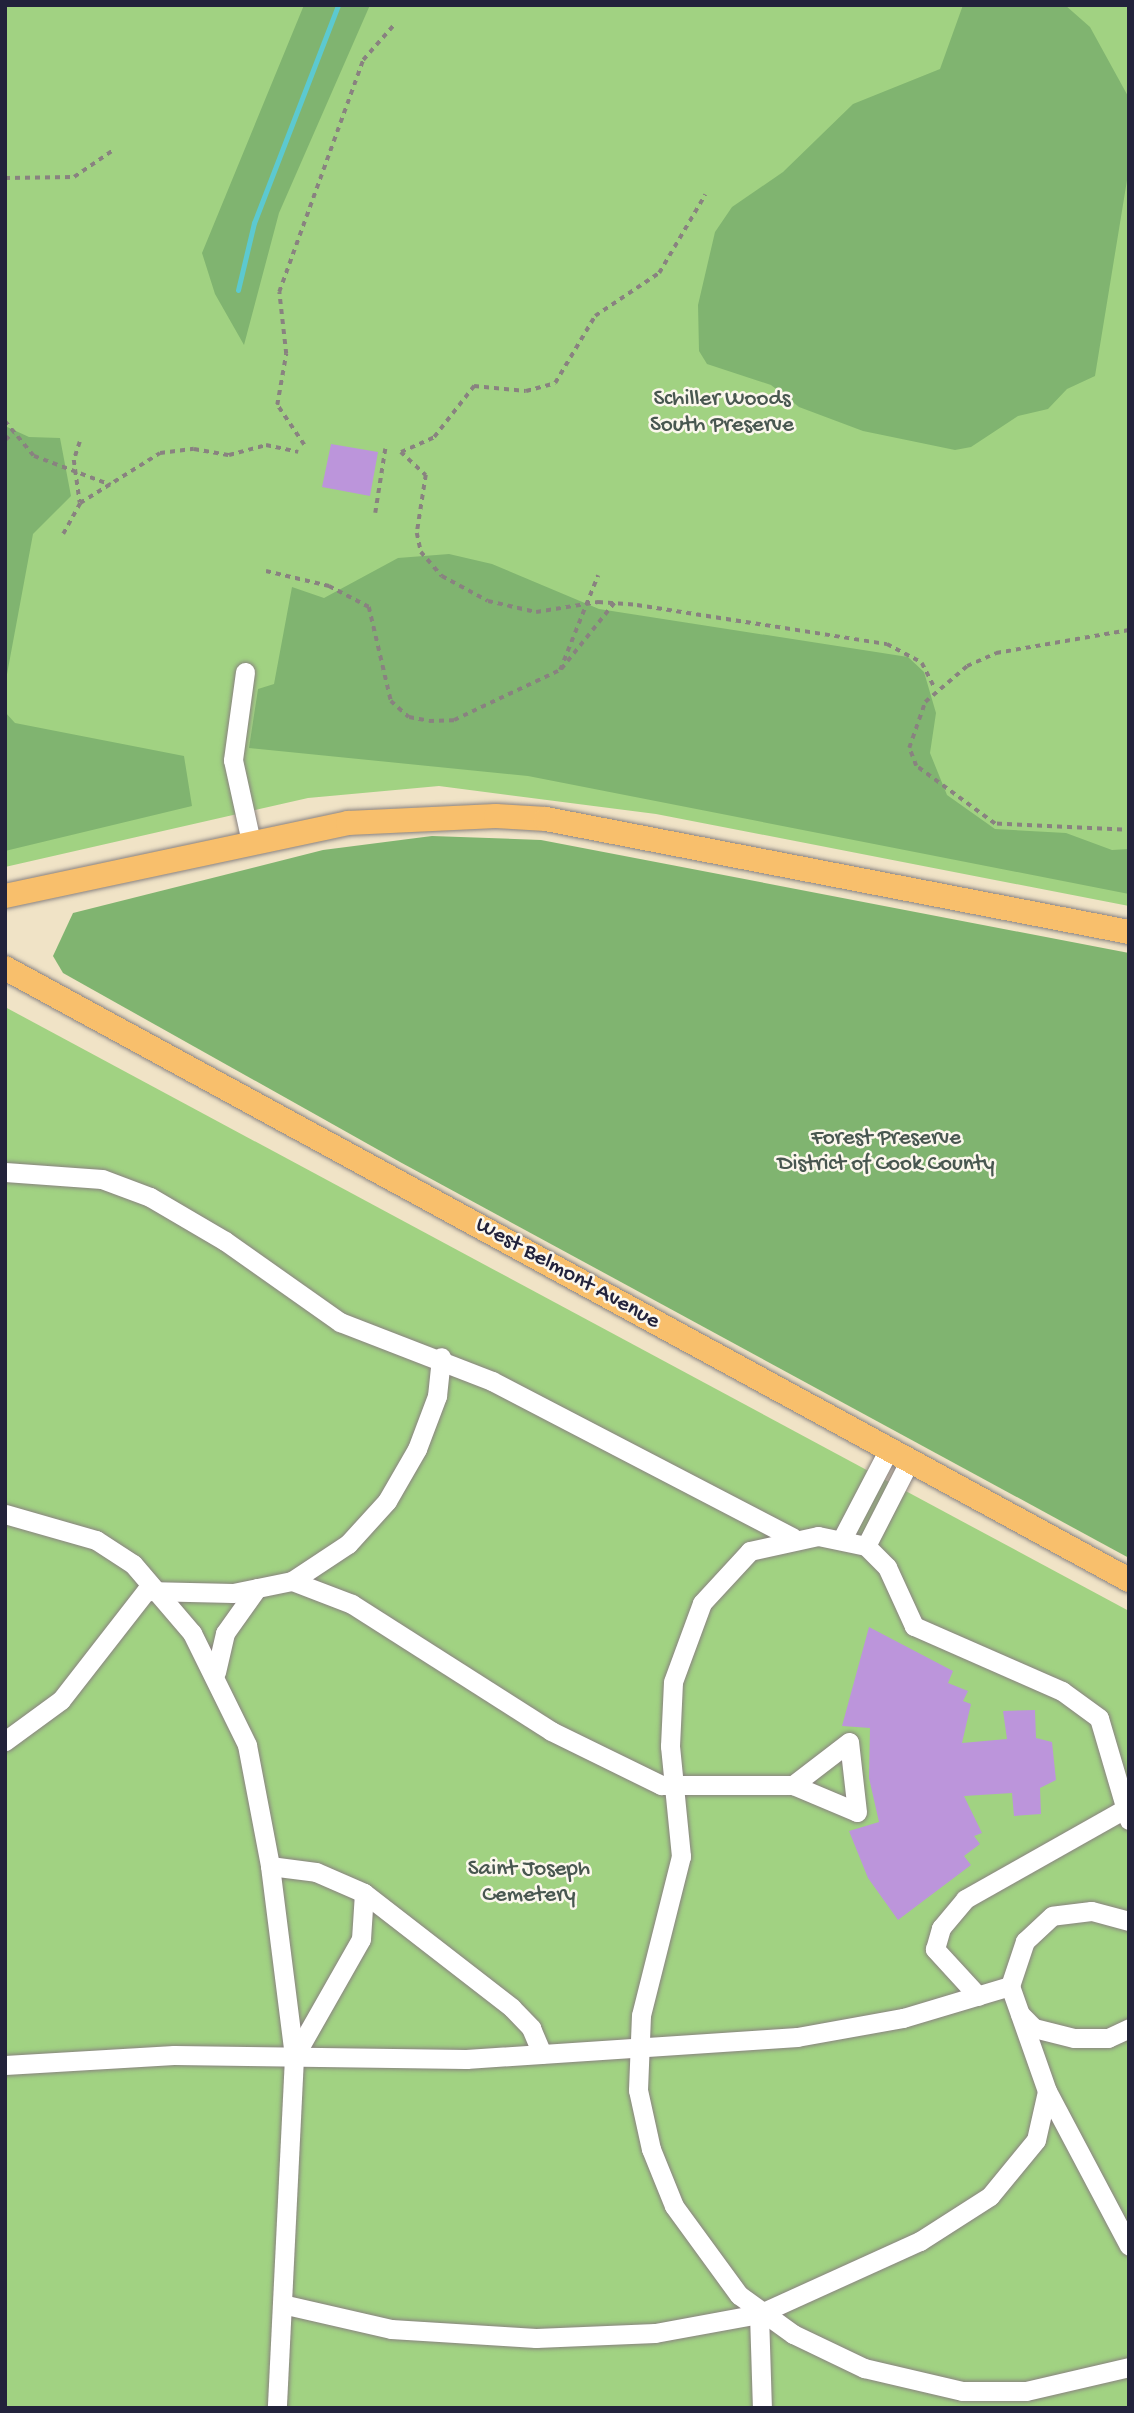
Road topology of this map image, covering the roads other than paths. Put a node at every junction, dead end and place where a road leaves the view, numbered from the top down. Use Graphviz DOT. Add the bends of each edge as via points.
graph roads {
  1 [pos="244,672"];
  2 [pos="251,842"];
  3 [pos="5,896"];
  4 [pos="1129,932"];
  5 [pos="5,968"];
  6 [pos="5,1171"];
  7 [pos="441,1357"];
  8 [pos="900,1454"];
  9 [pos="5,1514"];
  10 [pos="843,1537"];
  11 [pos="793,1538"];
  12 [pos="866,1546"];
  13 [pos="1129,1580"];
  14 [pos="292,1581"];
  15 [pos="257,1588"];
  16 [pos="156,1590"];
  17 [pos="216,1672"];
  18 [pos="7,1744"];
  19 [pos="793,1785"];
  20 [pos="677,1788"];
  21 [pos="1127,1814"];
  22 [pos="270,1866"];
  23 [pos="364,1893"];
  24 [pos="1129,1921"];
  25 [pos="1010,1986"];
  26 [pos="978,1996"];
  27 [pos="1018,2011"];
  28 [pos="1129,2028"];
  29 [pos="638,2049"];
  30 [pos="542,2054"];
  31 [pos="294,2057"];
  32 [pos="5,2065"];
  33 [pos="1047,2091"];
  34 [pos="1129,2246"];
  35 [pos="282,2304"];
  36 [pos="759,2314"];
  37 [pos="1129,2367"];
  38 [pos="277,2408"];
  39 [pos="762,2408"];
  1 -- 2 [label="lane" via="233,760"];
  2 -- 3 [label="main road"];
  2 -- 4 [label="main road" via="403,817 546,819"];
  5 -- 8 [label="main road, West Belmont Avenue"];
  6 -- 7 [label="lane" via="103,1180 150,1197 225,1241 340,1322"];
  7 -- 11 [label="lane"];
  7 -- 14 [label="lane" via="436,1396 398,1484 348,1544"];
  8 -- 10 [label="lane"];
  8 -- 12 [label="lane"];
  8 -- 13 [label="main road, West Belmont Avenue"];
  9 -- 16 [label="lane" via="96,1540 133,1564"];
  10 -- 11 [label="lane"];
  10 -- 12 [label="lane"];
  11 -- 20 [label="lane" via="737,1561 690,1626 669,1713"];
  12 -- 21 [label="lane" via="887,1567 914,1626 1062,1691 1099,1718"];
  14 -- 15 [label="lane"];
  14 -- 20 [label="lane" via="352,1604 580,1747"];
  15 -- 16 [label="lane"];
  15 -- 17 [label="lane" via="225,1633"];
  16 -- 17 [label="lane"];
  16 -- 18 [label="lane" via="135,1598 61,1700"];
  17 -- 22 [label="lane" via="247,1745"];
  19 -- 20 [label="lane"];
  20 -- 29 [label="lane" via="679,1867 647,1986"];
  21 -- 26 [label="lane" via="965,1899 941,1928 935,1949"];
  22 -- 23 [label="lane" via="316,1872"];
  22 -- 31 [label="lane"];
  23 -- 30 [label="lane" via="512,2008 531,2028"];
  23 -- 31 [label="lane" via="361,1940"];
  24 -- 25 [label="lane" via="1091,1911 1052,1916 1025,1941"];
  25 -- 26 [label="lane"];
  25 -- 27 [label="lane"];
  26 -- 29 [label="lane" via="849,2030"];
  27 -- 28 [label="lane" via="1034,2028 1074,2038 1108,2038"];
  27 -- 33 [label="lane"];
  29 -- 30 [label="lane"];
  29 -- 36 [label="lane" via="642,2118 661,2179 709,2255"];
  30 -- 31 [label="lane"];
  31 -- 32 [label="lane" via="174,2055"];
  31 -- 35 [label="lane"];
  33 -- 34 [label="lane"];
  33 -- 36 [label="lane" via="1036,2140 990,2196 920,2241"];
  35 -- 36 [label="lane" via="391,2329 536,2338 654,2333"];
  35 -- 38 [label="lane"];
  36 -- 37 [label="lane" via="864,2368 962,2391 1026,2391"];
  36 -- 39 [label="lane"];
}
